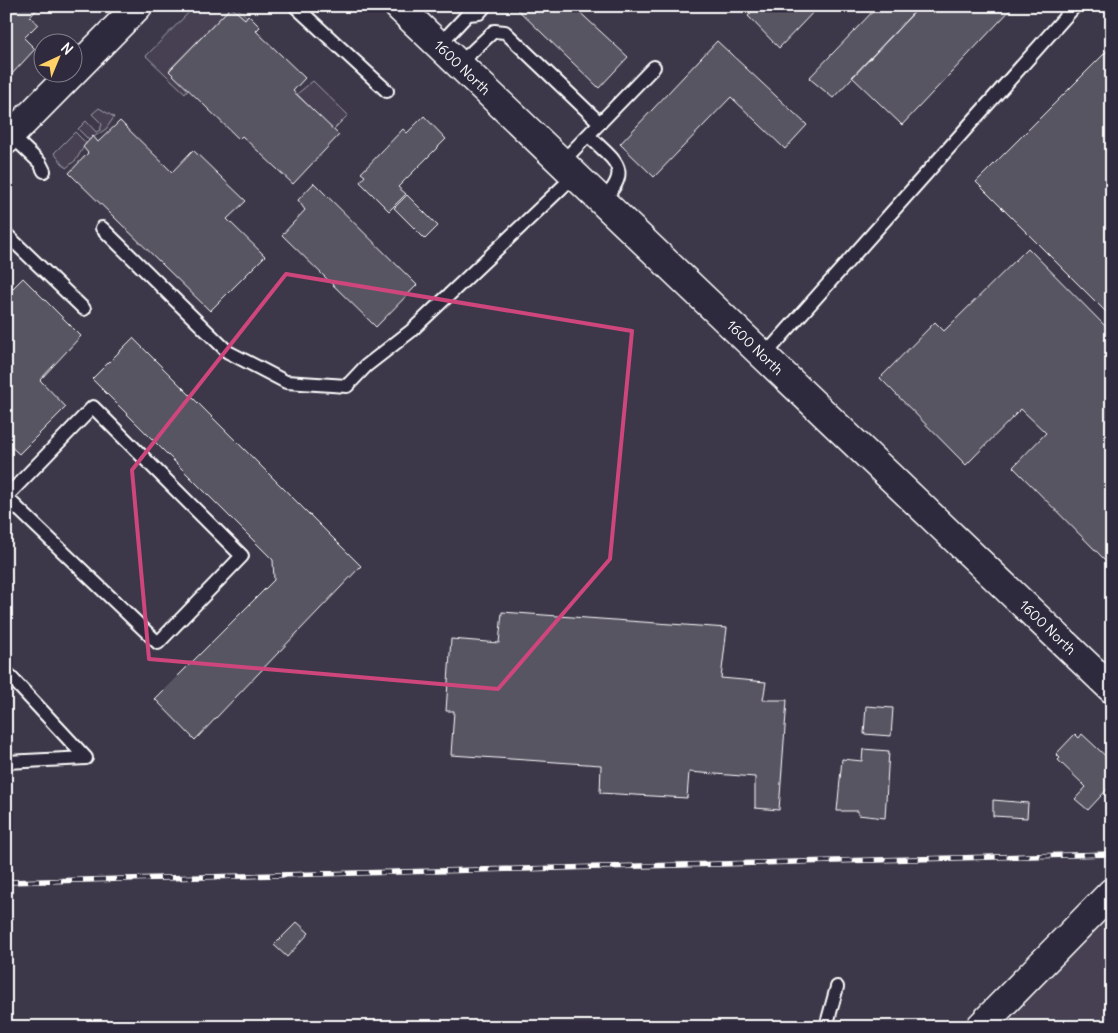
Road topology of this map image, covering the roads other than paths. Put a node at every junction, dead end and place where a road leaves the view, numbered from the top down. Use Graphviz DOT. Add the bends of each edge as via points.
graph roads {
  1 [pos="138,6"];
  2 [pos="295,6"];
  3 [pos="398,6"];
  4 [pos="485,6"];
  5 [pos="1075,6"];
  6 [pos="439,45"];
  7 [pos="459,64"];
  8 [pos="654,67"];
  9 [pos="387,91"];
  10 [pos="600,123"];
  11 [pos="588,135"];
  12 [pos="9,138"];
  13 [pos="567,170"];
  14 [pos="44,171"];
  15 [pos="601,202"];
  16 [pos="102,228"];
  17 [pos="8,239"];
  18 [pos="84,309"];
  19 [pos="765,355"];
  20 [pos="6,497"];
  21 [pos="6,672"];
  22 [pos="1112,689"];
  23 [pos="6,762"];
  24 [pos="1112,892"];
  25 [pos="837,987"];
  26 [pos="826,1027"];
  27 [pos="980,1027"];
  1 -- 12 [label="street"];
  2 -- 9 [label="lane"];
  3 -- 6 [label="street, 1600 North"];
  4 -- 6 [label="lane" via="478,14 468,14"];
  5 -- 19 [label="lane"];
  6 -- 7 [label="street, 1600 North"];
  7 -- 10 [label="lane" via="494,31 504,32"];
  7 -- 13 [label="street, 1600 North"];
  8 -- 10 [label="lane"];
  10 -- 11 [label="lane"];
  11 -- 13 [label="lane"];
  11 -- 15 [label="lane" via="616,163 619,173 616,187"];
  12 -- 14 [label="lane"];
  13 -- 15 [label="street, 1600 North"];
  13 -- 16 [label="lane" via="411,331 366,366 347,386 286,382 228,352"];
  15 -- 19 [label="street, 1600 North"];
  17 -- 18 [label="lane"];
  19 -- 22 [label="street, 1600 North"];
  20 -- 20 [label="lane" via="158,644 242,556 93,406"];
  21 -- 23 [label="lane" via="86,758"];
  24 -- 27 [label="street"];
  25 -- 26 [label="lane"];
}
